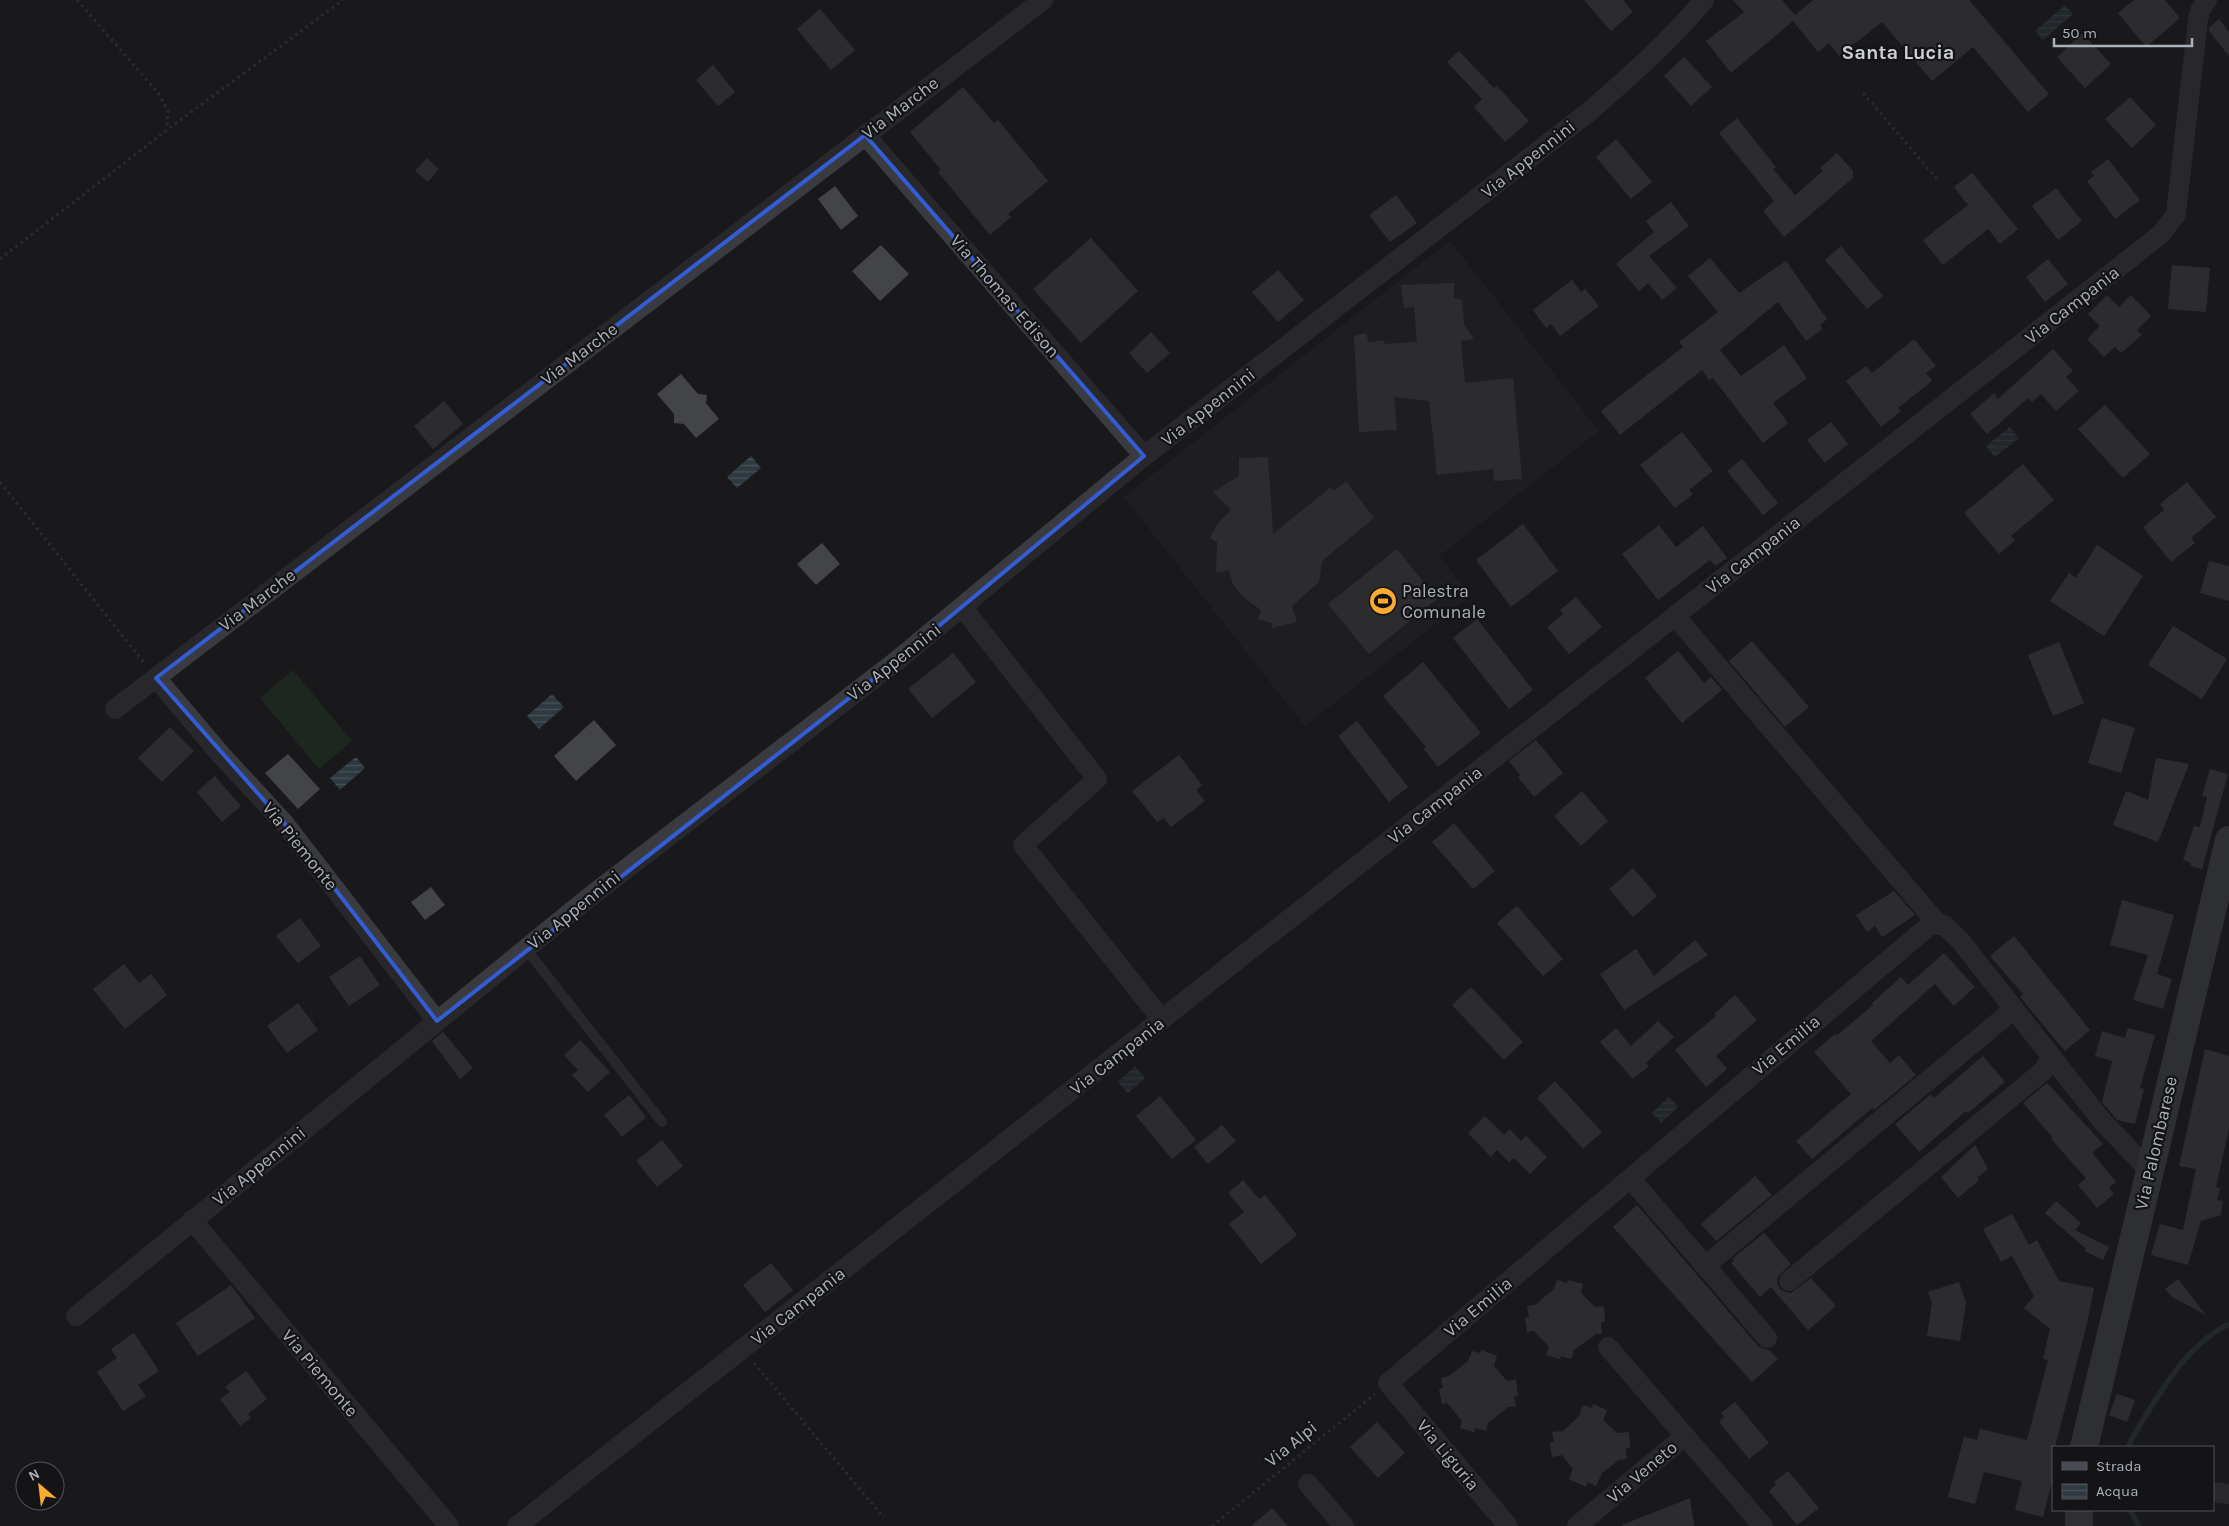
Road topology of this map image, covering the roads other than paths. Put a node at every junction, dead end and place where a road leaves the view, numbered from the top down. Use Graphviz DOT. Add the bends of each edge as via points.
graph roads {
  1 [pos="1043,0"];
  2 [pos="1704,0"];
  3 [pos="2207,0"];
  4 [pos="865,135"];
  5 [pos="1144,456"];
  6 [pos="963,608"];
  7 [pos="1675,616"];
  8 [pos="156,678"];
  9 [pos="115,709"];
  10 [pos="2229,840"];
  11 [pos="1938,924"];
  12 [pos="526,949"];
  13 [pos="2014,1010"];
  14 [pos="1162,1020"];
  15 [pos="437,1021"];
  16 [pos="2052,1057"];
  17 [pos="662,1122"];
  18 [pos="2150,1171"];
  19 [pos="1630,1178"];
  20 [pos="192,1220"];
  21 [pos="1705,1266"];
  22 [pos="1789,1282"];
  23 [pos="76,1316"];
  24 [pos="1767,1338"];
  25 [pos="1608,1347"];
  26 [pos="1388,1383"];
  27 [pos="1686,1436"];
  28 [pos="2084,1446"];
  29 [pos="1308,1484"];
  30 [pos="2214,1492"];
  31 [pos="2229,1494"];
  32 [pos="2079,1511"];
  33 [pos="449,1526"];
  34 [pos="517,1526"];
  35 [pos="1344,1526"];
  36 [pos="1508,1526"];
  37 [pos="1577,1526"];
  38 [pos="1763,1526"];
  39 [pos="2079,1526"];
  1 -- 4 [label="street, Via Marche"];
  2 -- 5 [label="street, Via Appennini" via="1646,74 1590,111"];
  3 -- 7 [label="street, Via Campania" via="2198,19 2176,214 2168,228"];
  4 -- 5 [label="street, Via Thomas Edison"];
  4 -- 8 [label="street, Via Marche"];
  5 -- 6 [label="street, Via Appennini"];
  6 -- 12 [label="street, Via Appennini"];
  6 -- 14 [label="street" via="1098,779 1023,845"];
  7 -- 11 [label="street"];
  7 -- 14 [label="street, Via Campania"];
  8 -- 9 [label="street, Via Marche"];
  8 -- 15 [label="street, Via Piemonte" via="284,823"];
  10 -- 18 [label="main road, Via Palombarese"];
  11 -- 13 [label="street" via="1959,938"];
  11 -- 19 [label="street, Via Emilia" via="1924,929"];
  12 -- 15 [label="street, Via Appennini"];
  12 -- 17 [label="lane"];
  13 -- 16 [label="street"];
  13 -- 21 [label="street"];
  14 -- 34 [label="street, Via Campania"];
  15 -- 20 [label="street, Via Appennini"];
  16 -- 18 [label="street" via="2102,1121"];
  16 -- 22 [label="street" via="2043,1072"];
  18 -- 28 [label="main road, Via Palombarese"];
  19 -- 21 [label="street"];
  19 -- 26 [label="street, Via Emilia"];
  20 -- 23 [label="street, Via Appennini"];
  20 -- 33 [label="street, Via Piemonte"];
  21 -- 24 [label="street"];
  25 -- 27 [label="street"];
  26 -- 36 [label="street, Via Liguria"];
  27 -- 37 [label="street, Via Veneto"];
  27 -- 38 [label="street, Via Veneto"];
  29 -- 35 [label="street"];
  30 -- 31 [label="street"];
  32 -- 39 [label="main road"];
}
